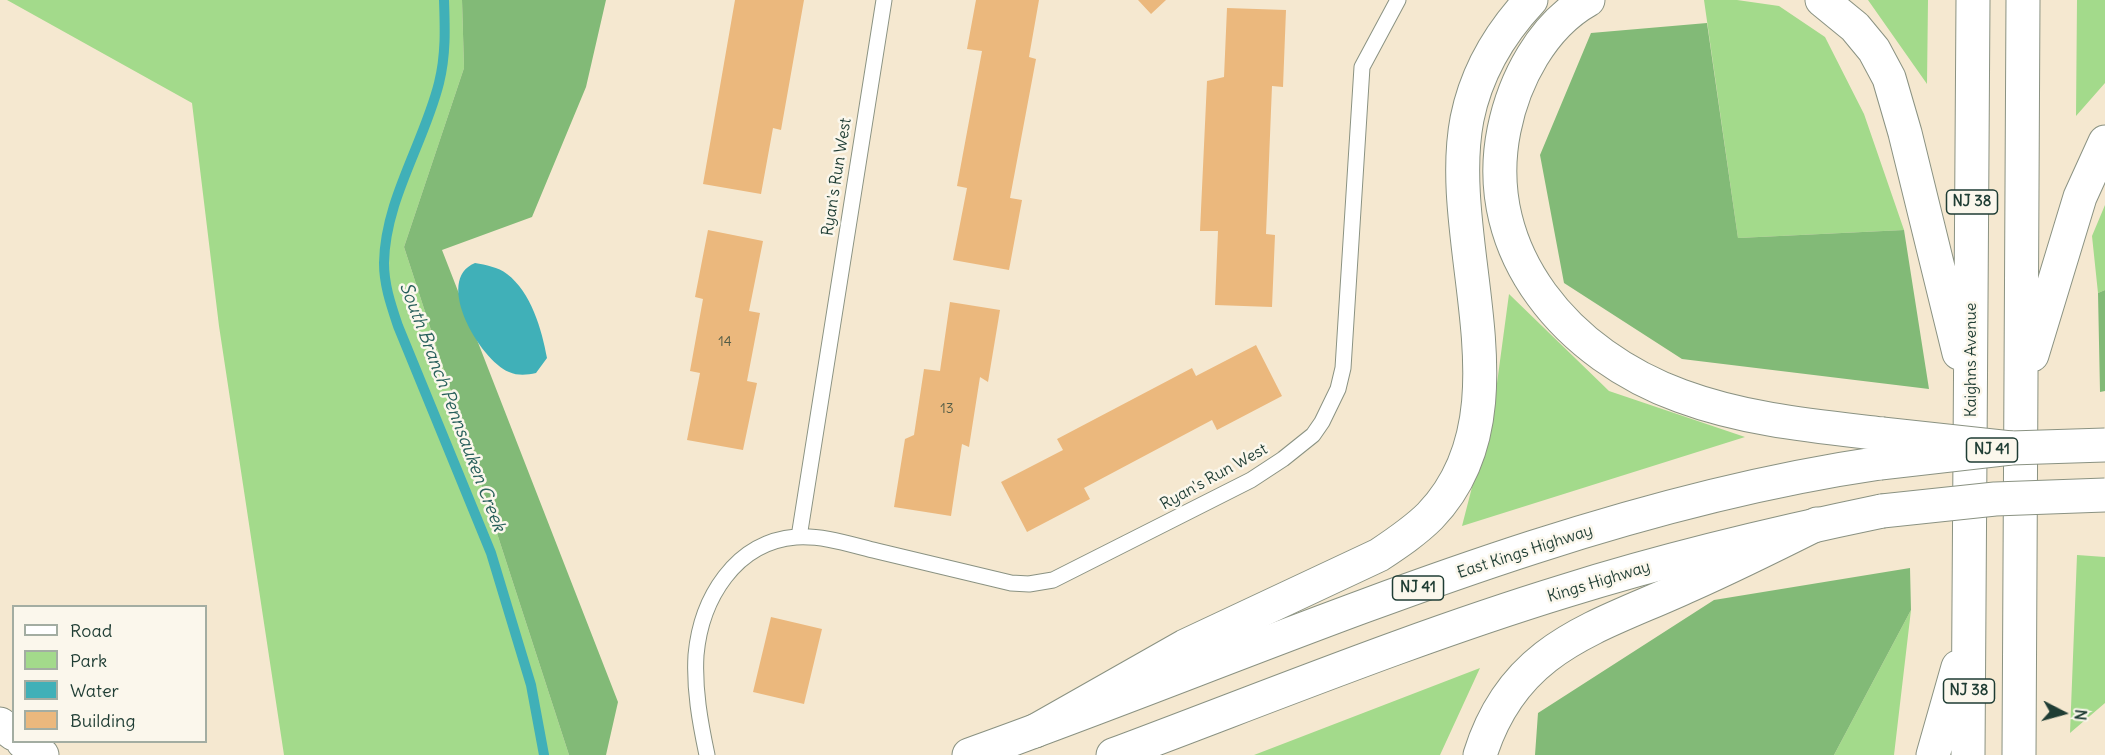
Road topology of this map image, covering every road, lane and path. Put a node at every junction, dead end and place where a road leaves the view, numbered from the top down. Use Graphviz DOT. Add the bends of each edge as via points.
graph roads {
  1 [pos="884,0"];
  2 [pos="1398,0"];
  3 [pos="1531,0"];
  4 [pos="1588,0"];
  5 [pos="1822,0"];
  6 [pos="1973,0"];
  7 [pos="2023,0"];
  8 [pos="2105,142"];
  9 [pos="2021,391"];
  10 [pos="1971,404"];
  11 [pos="2105,445"];
  12 [pos="1881,448"];
  13 [pos="2105,495"];
  14 [pos="1818,524"];
  15 [pos="799,537"];
  16 [pos="1970,627"];
  17 [pos="1035,731"];
  18 [pos="26,743"];
  19 [pos="42,755"];
  20 [pos="707,755"];
  21 [pos="969,755"];
  22 [pos="1113,755"];
  23 [pos="1480,755"];
  24 [pos="1933,755"];
  25 [pos="1968,755"];
  26 [pos="2019,755"];
  1 -- 15 [label="lane, Ryan's Run West"];
  2 -- 15 [label="lane, Ryan's Run West" via="1362,67 1343,368 1331,404 1313,435 1251,480 1053,580 1011,583 832,541"];
  3 -- 17 [label="main road" via="1492,51 1467,118 1463,191 1480,393 1475,429 1450,489 1430,515 1379,555 1185,646"];
  4 -- 12 [label="main road" via="1562,21 1527,65 1514,93 1501,147 1499,178 1507,225 1522,265 1539,291 1561,319 1615,364 1680,396"];
  5 -- 10 [label="main road" via="1855,27 1874,50 1889,78"];
  6 -- 10 [label="main road, Kaighns Avenue / NJ 38"];
  7 -- 9 [label="main road, NJ 38"];
  8 -- 9 [label="main road" via="2066,239"];
  9 -- 26 [label="main road, NJ 38"];
  10 -- 16 [label="main road, Kaighns Avenue / NJ 38"];
  11 -- 12 [label="main road, NJ 41, bridge"];
  12 -- 17 [label="main road, East Kings Highway / NJ 41" via="1825,471 1707,497 1579,534 1332,620"];
  13 -- 14 [label="main road, Kings Highway, bridge" via="1882,511"];
  14 -- 22 [label="main road, Kings Highway" via="1565,591 1368,659"];
  14 -- 23 [label="main road" via="1689,586 1615,616 1544,658 1508,694"];
  15 -- 20 [label="lane, Ryan's Run West" via="768,544 738,561 711,600 696,654 699,716"];
  16 -- 24 [label="main road"];
  16 -- 25 [label="main road, Kaighns Avenue / NJ 38"];
  17 -- 21 [label="main road, East Kings Highway / NJ 41"];
  18 -- 19 [label="main road"];
}
